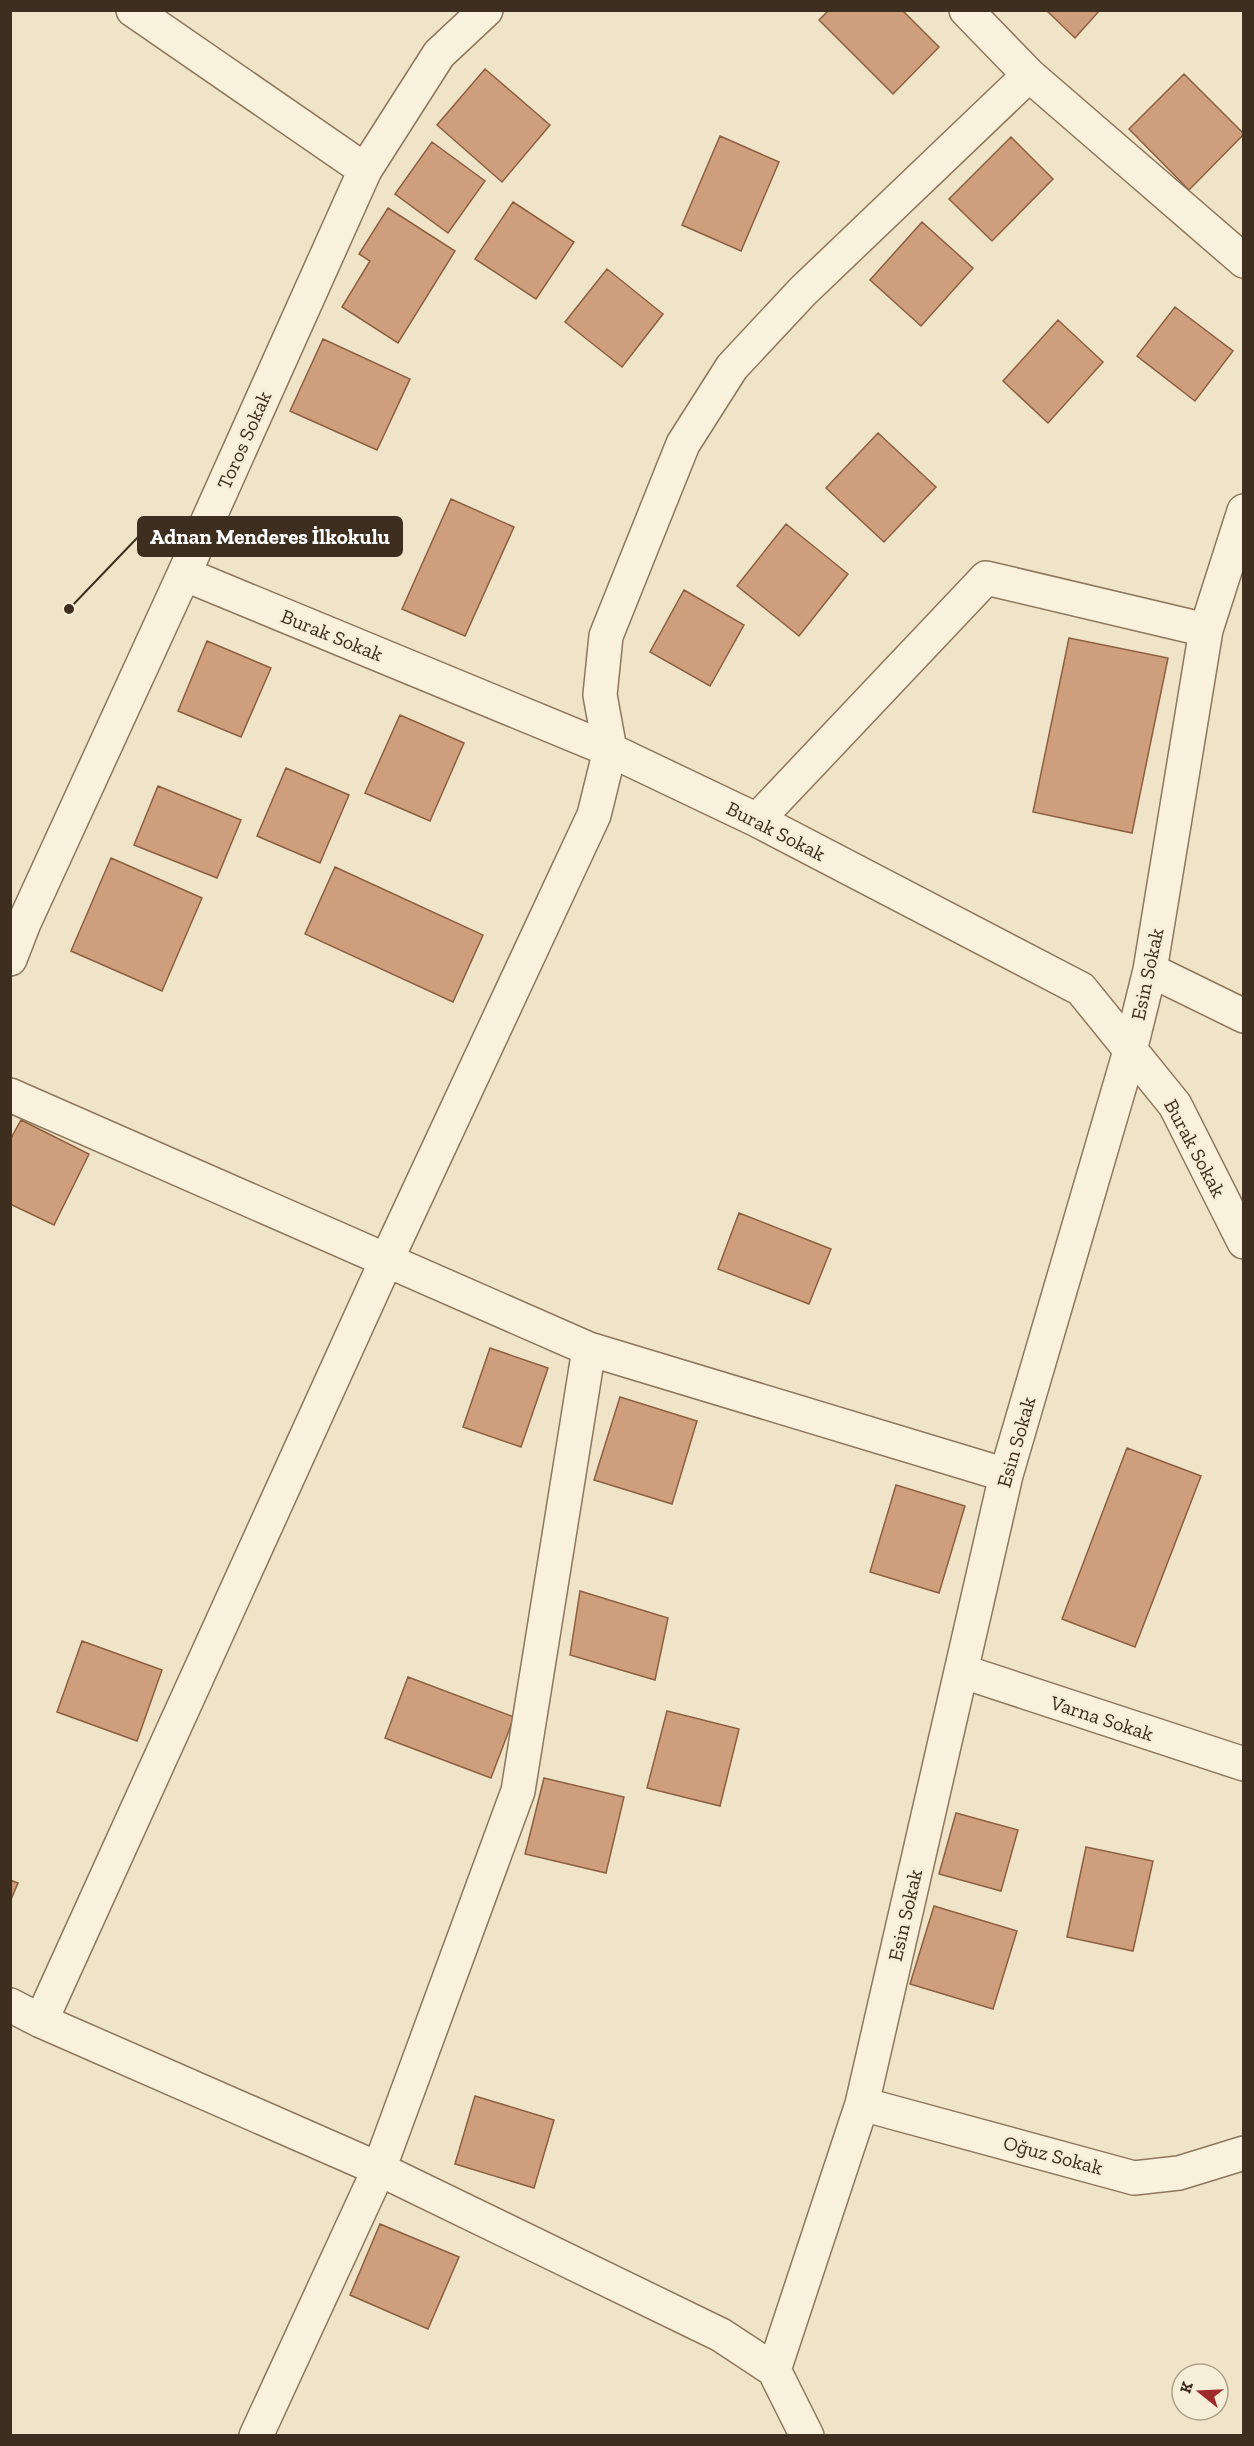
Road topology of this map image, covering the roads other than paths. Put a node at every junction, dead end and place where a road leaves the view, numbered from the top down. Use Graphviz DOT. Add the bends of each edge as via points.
graph roads {
  1 [pos="133,10"];
  2 [pos="486,10"];
  3 [pos="966,10"];
  4 [pos="1029,75"];
  5 [pos="365,170"];
  6 [pos="1244,261"];
  7 [pos="1244,511"];
  8 [pos="184,574"];
  9 [pos="1206,630"];
  10 [pos="610,750"];
  11 [pos="757,820"];
  12 [pos="17,919"];
  13 [pos="10,959"];
  14 [pos="1150,970"];
  15 [pos="1244,1016"];
  16 [pos="1130,1051"];
  17 [pos="10,1095"];
  18 [pos="1244,1242"];
  19 [pos="387,1259"];
  20 [pos="589,1348"];
  21 [pos="1006,1475"];
  22 [pos="961,1671"];
  23 [pos="1244,1764"];
  24 [pos="10,2005"];
  25 [pos="41,2020"];
  26 [pos="862,2104"];
  27 [pos="1244,2153"];
  28 [pos="379,2169"];
  29 [pos="774,2370"];
  30 [pos="256,2436"];
  31 [pos="807,2436"];
  1 -- 5 [label="street"];
  2 -- 5 [label="street, Toros Sokak" via="439,54"];
  3 -- 4 [label="street"];
  4 -- 6 [label="street"];
  4 -- 10 [label="street" via="803,291 732,367 683,444 606,636 600,695"];
  5 -- 8 [label="street, Toros Sokak"];
  7 -- 9 [label="street, Esin Sokak"];
  8 -- 10 [label="street, Burak Sokak"];
  8 -- 12 [label="street, Toros Sokak"];
  9 -- 11 [label="street" via="986,578"];
  9 -- 14 [label="street, Esin Sokak"];
  10 -- 11 [label="street, Burak Sokak"];
  10 -- 19 [label="street" via="594,815"];
  11 -- 16 [label="street, Burak Sokak" via="1082,989"];
  12 -- 13 [label="street, Toros Sokak"];
  14 -- 15 [label="street"];
  14 -- 16 [label="street, Esin Sokak"];
  16 -- 18 [label="street, Burak Sokak" via="1175,1105"];
  16 -- 21 [label="street, Esin Sokak"];
  17 -- 19 [label="street"];
  19 -- 20 [label="street"];
  19 -- 25 [label="street"];
  20 -- 21 [label="street"];
  20 -- 28 [label="street" via="518,1791"];
  21 -- 22 [label="street, Esin Sokak"];
  22 -- 23 [label="street, Varna Sokak"];
  22 -- 26 [label="street, Esin Sokak"];
  24 -- 25 [label="street"];
  25 -- 28 [label="street"];
  26 -- 27 [label="street, Oğuz Sokak" via="1134,2178 1179,2173"];
  26 -- 29 [label="street, Esin Sokak"];
  28 -- 29 [label="street" via="721,2335"];
  28 -- 30 [label="street"];
  29 -- 31 [label="street"];
}
